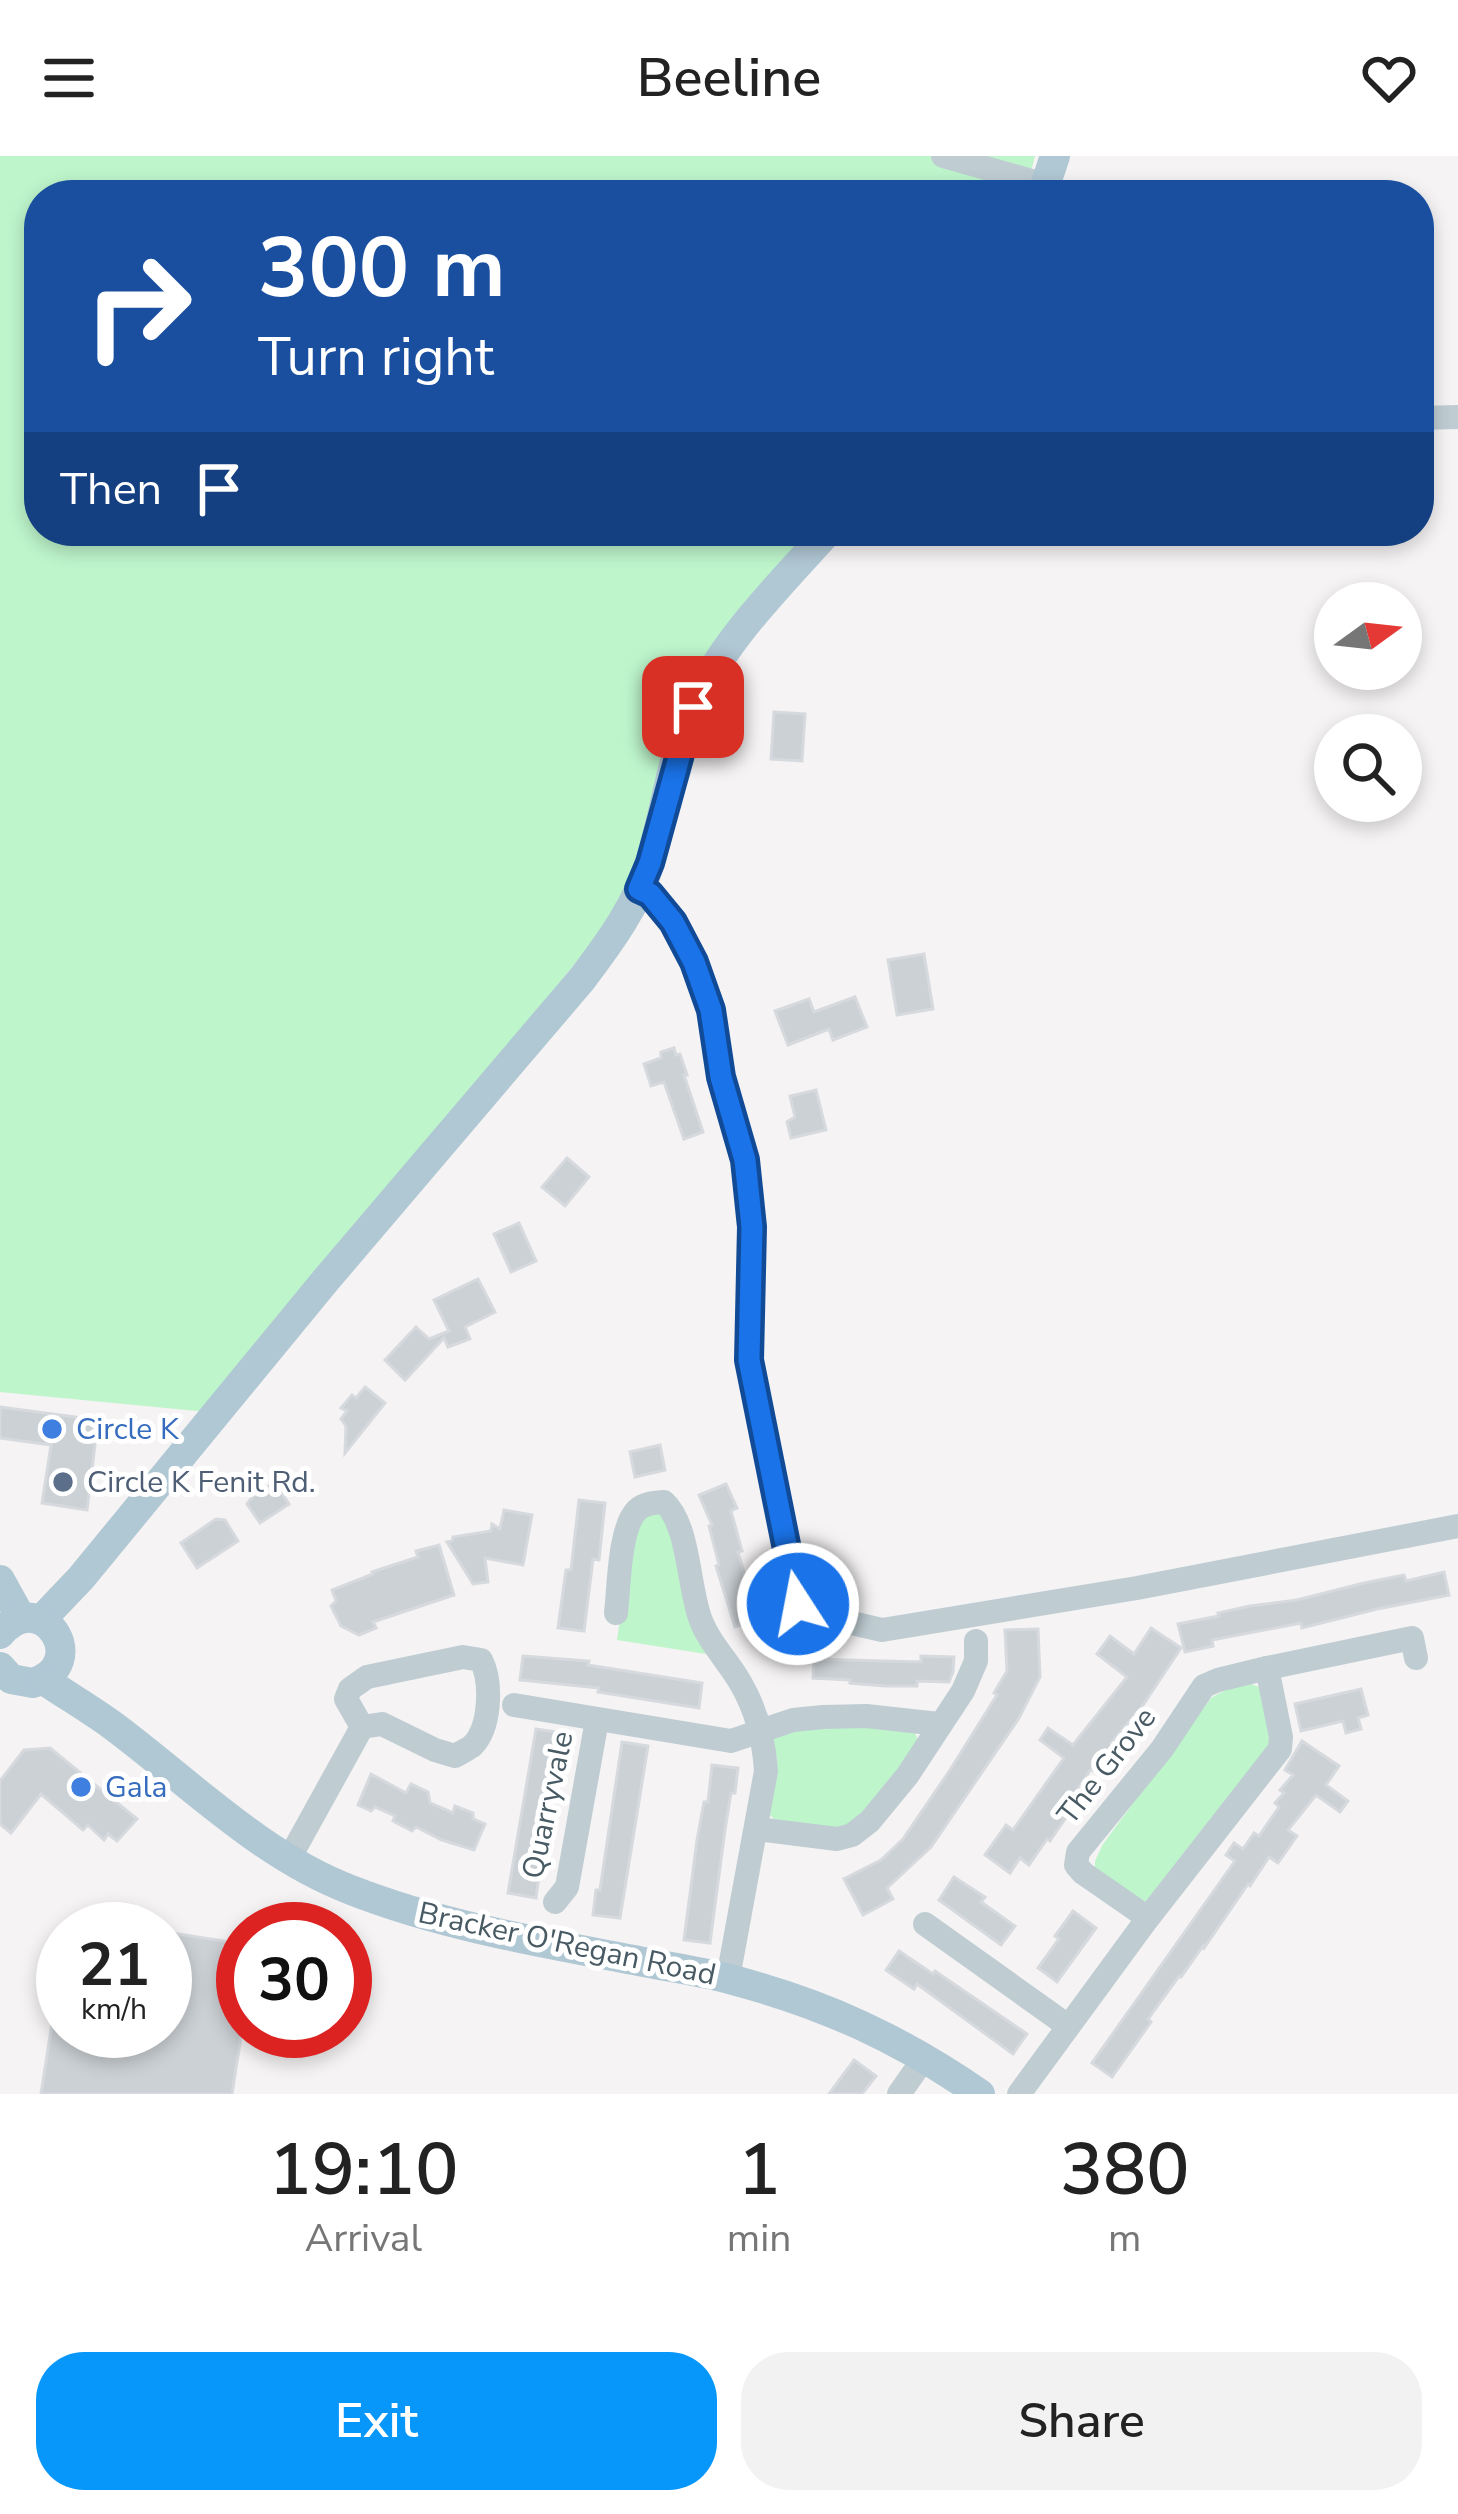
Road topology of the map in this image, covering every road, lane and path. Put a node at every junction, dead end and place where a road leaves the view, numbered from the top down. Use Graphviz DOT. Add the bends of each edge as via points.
graph roads {
  1 [pos="943,156"];
  2 [pos="1048,179"];
  3 [pos="816,546"];
  4 [pos="639,889"];
  5 [pos="1458,1526"];
  6 [pos="0,1580"];
  7 [pos="616,1613"];
  8 [pos="976,1641"];
  9 [pos="27,1655"];
  10 [pos="1416,1658"];
  11 [pos="1267,1668"];
  12 [pos="514,1705"];
  13 [pos="597,1720"];
  14 [pos="939,1724"];
  15 [pos="362,1727"];
  16 [pos="759,1731"];
  17 [pos="757,1829"];
  18 [pos="289,1859"];
  19 [pos="555,1902"];
  20 [pos="1148,1918"];
  21 [pos="925,1924"];
  22 [pos="728,1978"];
  23 [pos="1069,2026"];
  24 [pos="926,2057"];
  25 [pos="899,2094"];
  26 [pos="980,2094"];
  27 [pos="1019,2094"];
  1 -- 2 [label="street"];
  3 -- 4 [label="main road" via="715,667 693,707"];
  4 -- 5 [label="street" via="673,922 694,962 745,1160 749,1360 798,1604 883,1630"];
  4 -- 9 [label="main road" via="582,979 81,1578"];
  6 -- 9 [label="main road"];
  7 -- 16 [label="street" via="631,1520 639,1507 664,1502 681,1530 701,1622 740,1682"];
  8 -- 14 [label="street" via="971,1675"];
  9 -- 18 [label="main road, Bracker O'Regan Road"];
  10 -- 11 [label="street, The Grove" via="1412,1638"];
  11 -- 20 [label="street" via="1280,1749"];
  11 -- 20 [label="street, The Grove" via="1204,1686 1078,1852 1083,1873"];
  12 -- 13 [label="street, Quarryvale"];
  13 -- 16 [label="street, Quarryvale" via="731,1741"];
  13 -- 19 [label="street, Quarryvale" via="567,1888"];
  14 -- 16 [label="street, Quarryvale" via="823,1717"];
  14 -- 17 [label="street" via="907,1776 852,1834 823,1839"];
  15 -- 15 [label="street" via="346,1699 367,1677 481,1660 490,1696 472,1747 455,1756 382,1724"];
  15 -- 18 [label="street"];
  16 -- 17 [label="street" via="766,1772"];
  17 -- 22 [label="street"];
  18 -- 22 [label="main road, Bracker O'Regan Road" via="393,1906 492,1933"];
  20 -- 23 [label="street"];
  21 -- 23 [label="street"];
  22 -- 24 [label="main road, Bracker O'Regan Road" via="798,1999"];
  23 -- 27 [label="street"];
  24 -- 25 [label="street"];
  24 -- 26 [label="main road, Bracker O'Regan Road"];
}
